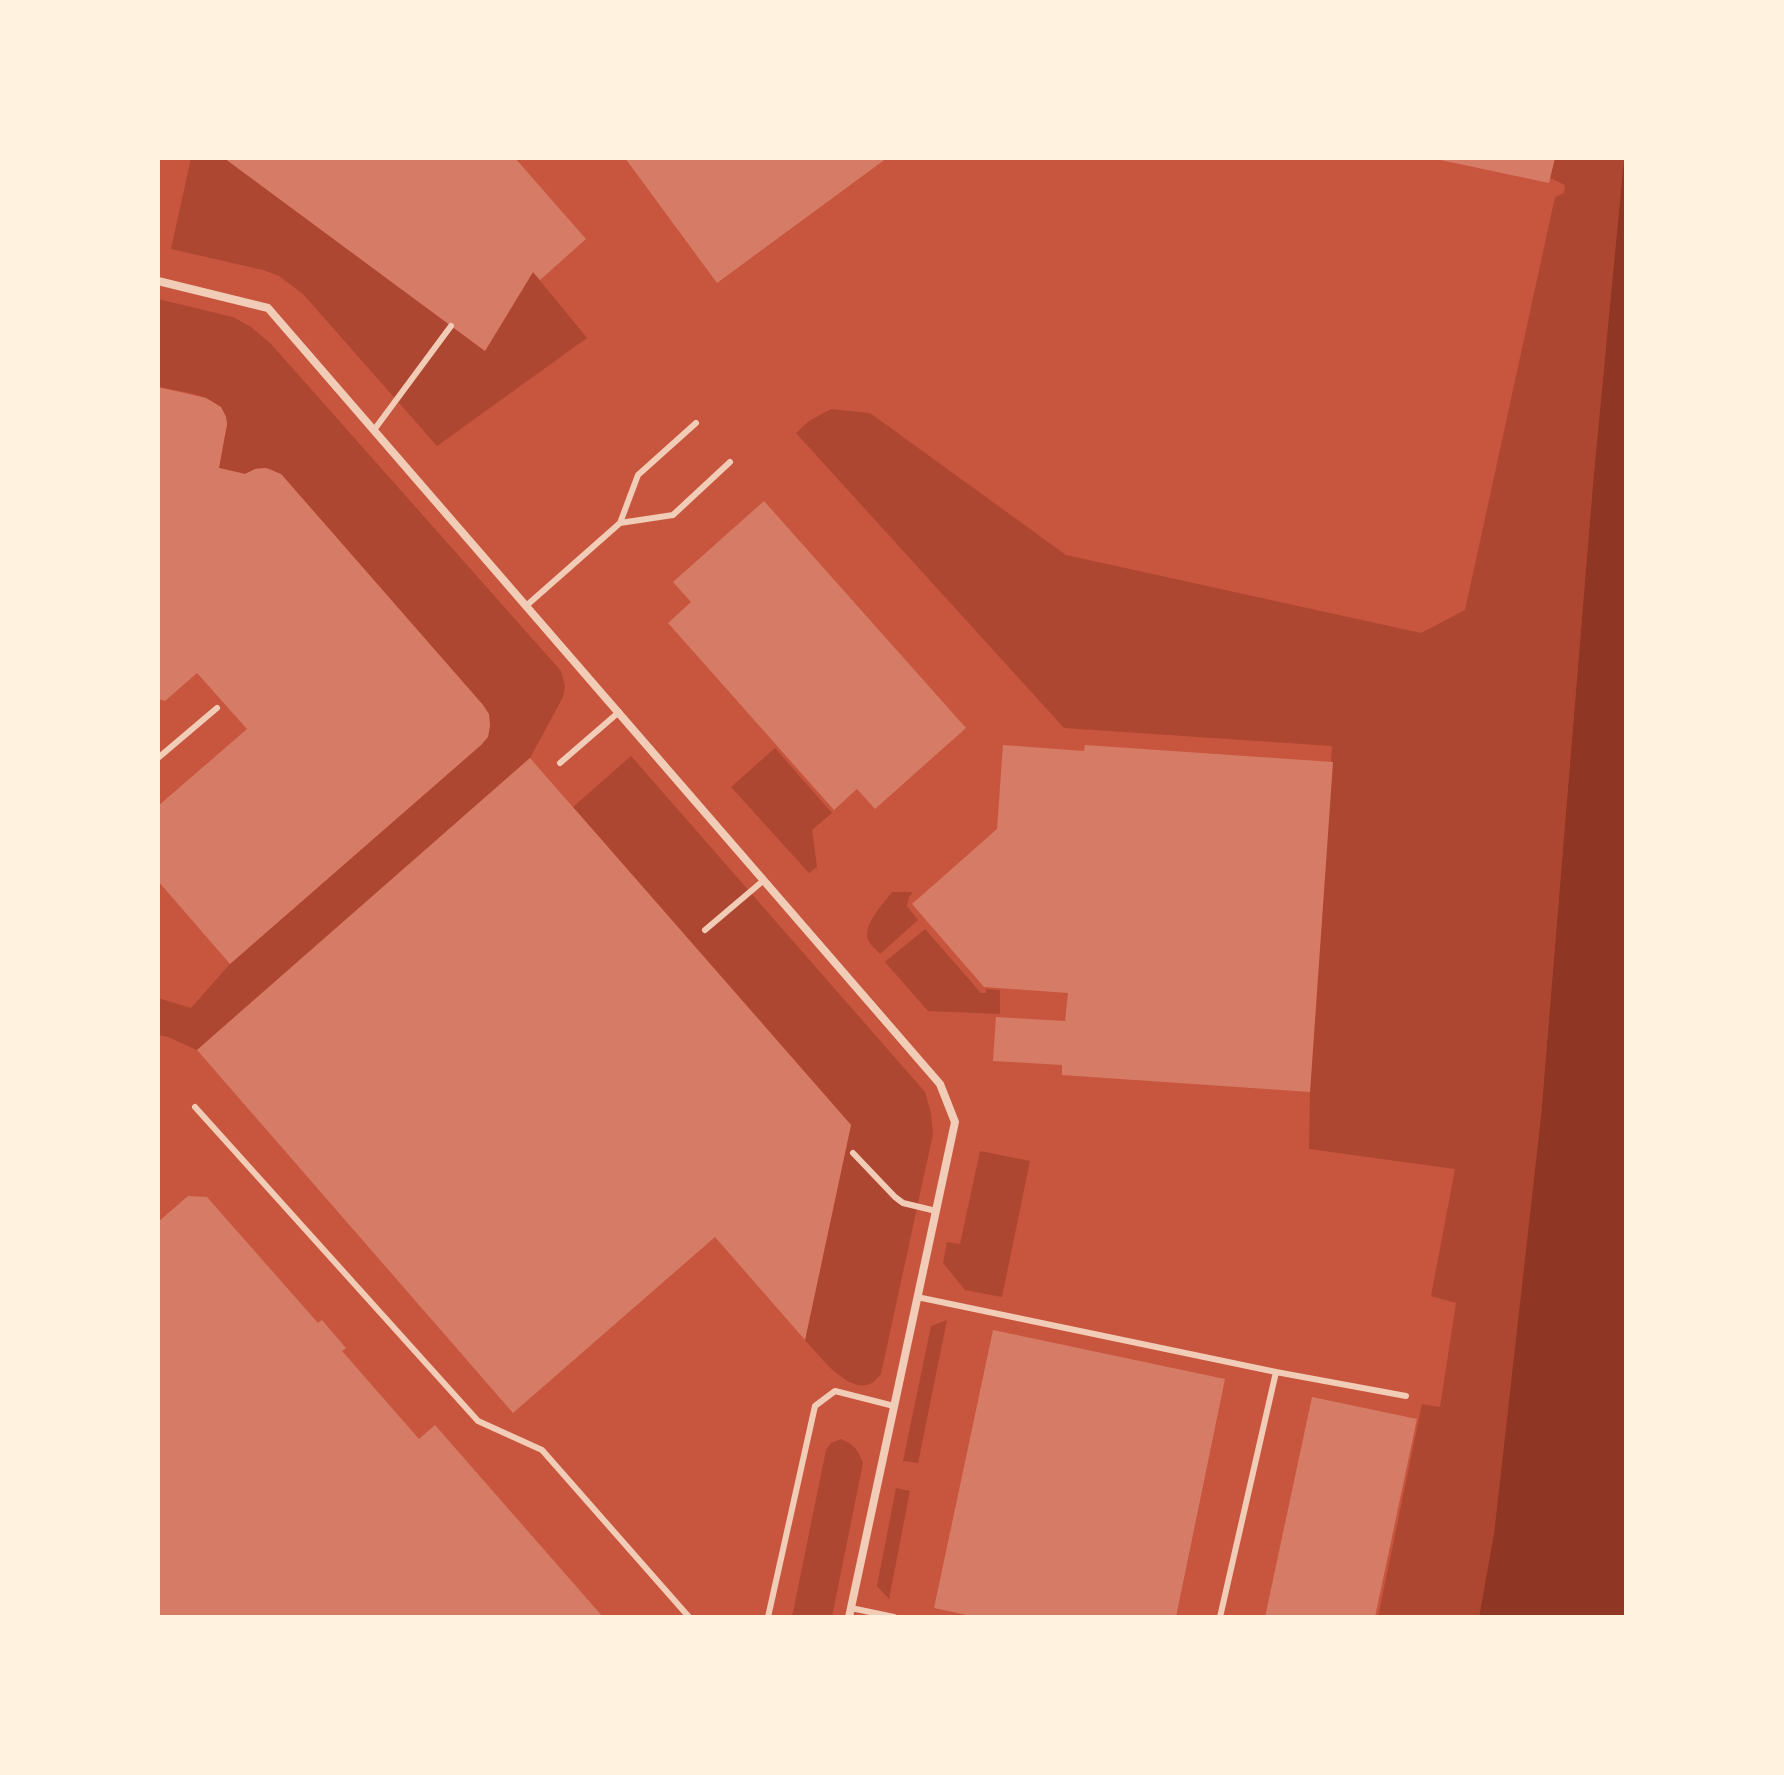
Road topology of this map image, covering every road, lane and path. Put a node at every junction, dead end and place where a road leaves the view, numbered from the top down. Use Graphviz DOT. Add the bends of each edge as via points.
graph roads {
  1 [pos="158,281"];
  2 [pos="451,326"];
  3 [pos="696,423"];
  4 [pos="374,430"];
  5 [pos="730,462"];
  6 [pos="620,523"];
  7 [pos="526,606"];
  8 [pos="217,708"];
  9 [pos="619,712"];
  10 [pos="158,758"];
  11 [pos="560,763"];
  12 [pos="764,880"];
  13 [pos="705,930"];
  14 [pos="195,1107"];
  15 [pos="853,1153"];
  16 [pos="936,1211"];
  17 [pos="917,1297"];
  18 [pos="1276,1372"];
  19 [pos="1406,1396"];
  20 [pos="894,1406"];
  21 [pos="850,1612"];
  22 [pos="689,1617"];
  23 [pos="768,1617"];
  24 [pos="894,1617"];
  25 [pos="1220,1617"];
  1 -- 4 [label="street" via="268,308"];
  2 -- 4 [label="lane"];
  3 -- 6 [label="lane" via="638,475"];
  4 -- 7 [label="street"];
  5 -- 6 [label="lane" via="673,515"];
  6 -- 7 [label="lane"];
  7 -- 9 [label="street"];
  8 -- 10 [label="lane"];
  9 -- 11 [label="lane"];
  9 -- 12 [label="street"];
  12 -- 13 [label="lane"];
  12 -- 16 [label="street" via="940,1084 955,1122"];
  14 -- 22 [label="lane" via="478,1421 542,1450"];
  15 -- 16 [label="lane" via="903,1203"];
  16 -- 17 [label="street"];
  17 -- 18 [label="lane"];
  17 -- 20 [label="street"];
  18 -- 19 [label="lane"];
  18 -- 25 [label="lane"];
  20 -- 21 [label="street"];
  20 -- 23 [label="lane" via="835,1391 815,1406"];
  21 -- 24 [label="lane"];
}
